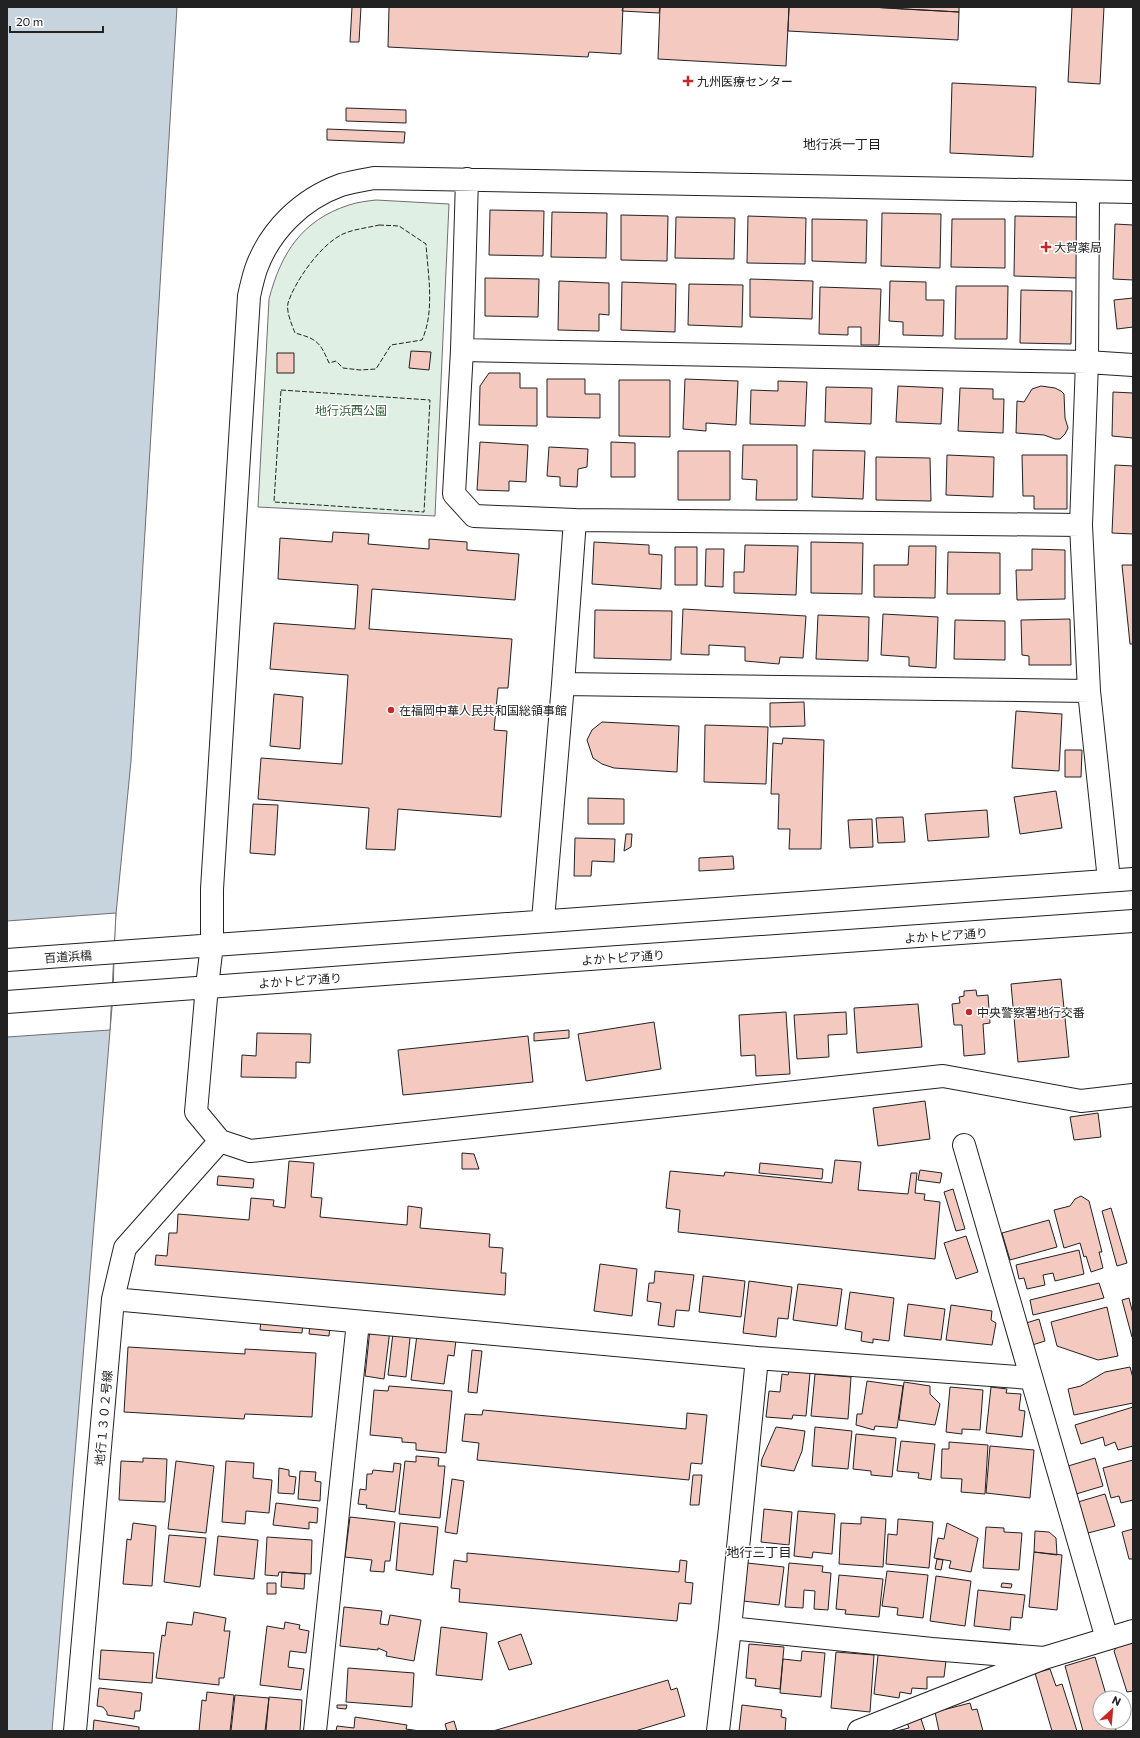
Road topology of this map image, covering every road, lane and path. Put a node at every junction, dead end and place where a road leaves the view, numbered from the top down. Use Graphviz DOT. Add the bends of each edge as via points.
graph roads {
  1 [pos="467,179"];
  2 [pos="1088,192"];
  3 [pos="1133,192"];
  4 [pos="462,350"];
  5 [pos="1087,362"];
  6 [pos="1133,365"];
  7 [pos="575,520"];
  8 [pos="1082,525"];
  9 [pos="564,684"];
  10 [pos="1089,691"];
  11 [pos="1133,879"];
  12 [pos="1109,880"];
  13 [pos="544,920"];
  14 [pos="1133,921"];
  15 [pos="212,945"];
  16 [pos="7,960"];
  17 [pos="206,986"];
  18 [pos="7,1002"];
  19 [pos="1133,1095"];
  20 [pos="220,1141"];
  21 [pos="964,1145"];
  22 [pos="113,1298"];
  23 [pos="358,1322"];
  24 [pos="757,1358"];
  25 [pos="1031,1378"];
  26 [pos="730,1628"];
  27 [pos="1133,1631"];
  28 [pos="1107,1639"];
  29 [pos="1044,1658"];
  30 [pos="75,1731"];
  31 [pos="314,1731"];
  32 [pos="718,1731"];
  33 [pos="859,1731"];
  1 -- 2 [label="street"];
  1 -- 4 [label="street"];
  1 -- 15 [label="street" via="374,178 342,185 321,194 280,226 264,250 256,269 249,296 212,889"];
  2 -- 3 [label="street"];
  2 -- 5 [label="street"];
  4 -- 5 [label="street"];
  4 -- 7 [label="street" via="454,494 474,516"];
  5 -- 6 [label="street"];
  5 -- 8 [label="street"];
  7 -- 8 [label="street"];
  7 -- 9 [label="street"];
  8 -- 10 [label="street"];
  9 -- 10 [label="street"];
  9 -- 13 [label="street"];
  10 -- 12 [label="street"];
  11 -- 12 [label="street"];
  12 -- 13 [label="street"];
  13 -- 15 [label="street"];
  14 -- 17 [label="street, よかトピア通り"];
  15 -- 16 [label="street, 百道浜橋"];
  15 -- 17 [label="street"];
  17 -- 18 [label="street, よかトピア通り"];
  17 -- 20 [label="street" via="196,1112"];
  19 -- 20 [label="street" via="1081,1101 943,1076 250,1151"];
  20 -- 22 [label="street, 地行１３０２号線" via="125,1248"];
  21 -- 25 [label="street"];
  22 -- 23 [label="street"];
  22 -- 30 [label="street, 地行１３０２号線"];
  23 -- 24 [label="street"];
  23 -- 31 [label="street"];
  24 -- 25 [label="street"];
  24 -- 26 [label="street"];
  25 -- 28 [label="street"];
  26 -- 29 [label="street"];
  26 -- 32 [label="street"];
  27 -- 28 [label="street"];
  28 -- 29 [label="street"];
  29 -- 33 [label="street"];
}
